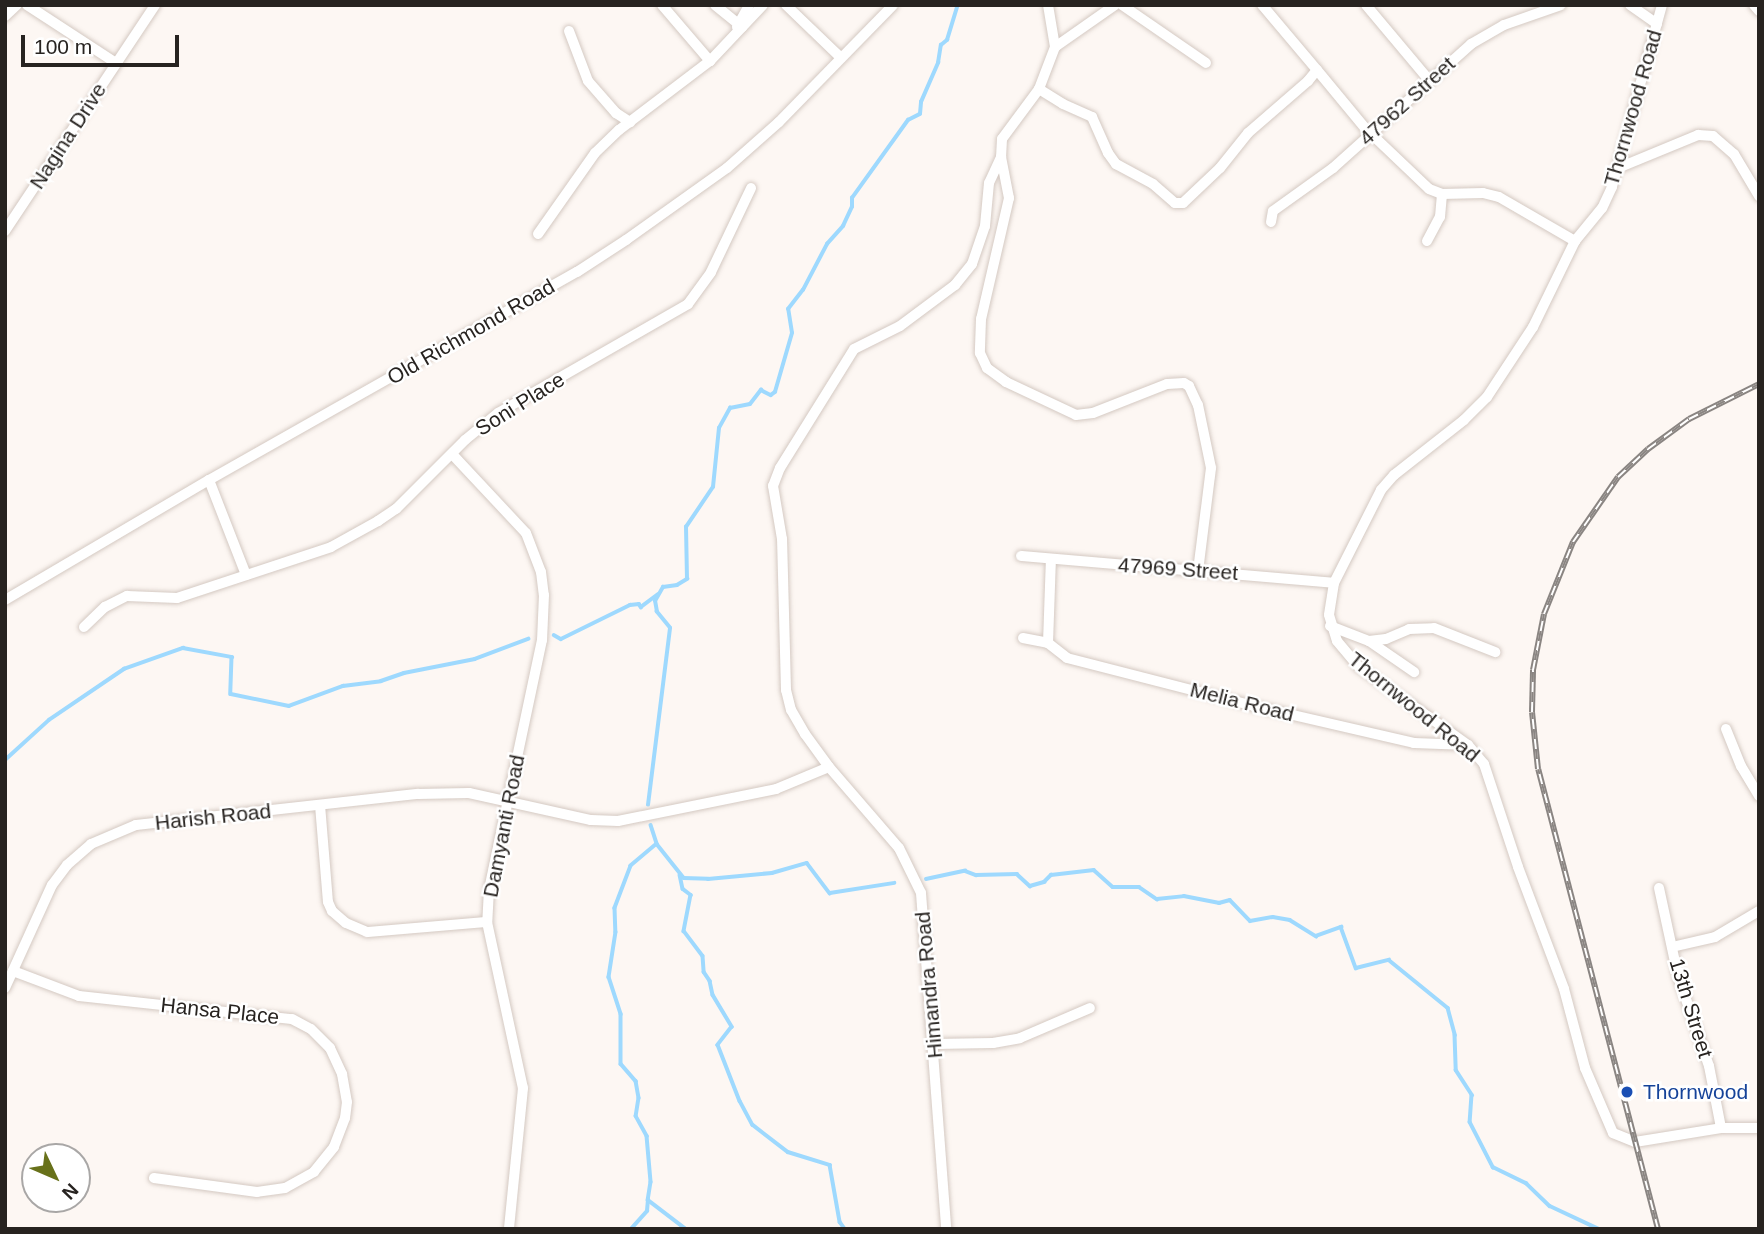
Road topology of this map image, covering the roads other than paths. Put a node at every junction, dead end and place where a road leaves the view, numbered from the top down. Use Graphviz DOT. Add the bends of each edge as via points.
graph roads {
  1 [pos="17,5"];
  2 [pos="27,5"];
  3 [pos="155,5"];
  4 [pos="662,5"];
  5 [pos="715,5"];
  6 [pos="749,5"];
  7 [pos="763,5"];
  8 [pos="786,5"];
  9 [pos="893,5"];
  10 [pos="1048,5"];
  11 [pos="1115,5"];
  12 [pos="1122,5"];
  13 [pos="1262,5"];
  14 [pos="1366,5"];
  15 [pos="1562,5"];
  16 [pos="1630,5"];
  17 [pos="1662,5"];
  18 [pos="1754,5"];
  19 [pos="1759,11"];
  20 [pos="5,16"];
  21 [pos="1657,24"];
  22 [pos="740,26"];
  23 [pos="569,31"];
  24 [pos="1055,47"];
  25 [pos="841,58"];
  26 [pos="710,61"];
  27 [pos="116,63"];
  28 [pos="1206,64"];
  29 [pos="1317,70"];
  30 [pos="1429,80"];
  31 [pos="1040,89"];
  32 [pos="630,122"];
  33 [pos="1371,134"];
  34 [pos="1001,157"];
  35 [pos="1618,168"];
  36 [pos="751,188"];
  37 [pos="1442,194"];
  38 [pos="1759,196"];
  39 [pos="1271,222"];
  40 [pos="5,231"];
  41 [pos="538,234"];
  42 [pos="1427,241"];
  43 [pos="1576,241"];
  44 [pos="452,454"];
  45 [pos="209,480"];
  46 [pos="1021,556"];
  47 [pos="1051,559"];
  48 [pos="1198,571"];
  49 [pos="246,575"];
  50 [pos="1334,583"];
  51 [pos="5,600"];
  52 [pos="1331,626"];
  53 [pos="84,627"];
  54 [pos="1023,638"];
  55 [pos="1369,641"];
  56 [pos="1048,643"];
  57 [pos="1495,652"];
  58 [pos="1414,672"];
  59 [pos="1726,729"];
  60 [pos="1468,745"];
  61 [pos="829,767"];
  62 [pos="1759,796"];
  63 [pos="508,801"];
  64 [pos="320,805"];
  65 [pos="1659,888"];
  66 [pos="1759,911"];
  67 [pos="487,922"];
  68 [pos="1672,947"];
  69 [pos="13,971"];
  70 [pos="5,988"];
  71 [pos="1090,1008"];
  72 [pos="934,1044"];
  73 [pos="1721,1128"];
  74 [pos="1759,1129"];
  75 [pos="153,1178"];
  76 [pos="509,1229"];
  77 [pos="946,1229"];
  1 -- 20 [label="street"];
  2 -- 27 [label="street"];
  3 -- 27 [label="street, Nagina Drive"];
  4 -- 26 [label="street"];
  5 -- 22 [label="street"];
  6 -- 22 [label="street"];
  7 -- 22 [label="street"];
  8 -- 25 [label="street"];
  9 -- 25 [label="street, Old Richmond Road"];
  10 -- 24 [label="street"];
  11 -- 24 [label="street"];
  12 -- 28 [label="street"];
  13 -- 29 [label="street"];
  14 -- 30 [label="street"];
  15 -- 30 [label="street, 47962 Street" via="1489,32"];
  16 -- 21 [label="street"];
  17 -- 21 [label="street, Thornwood Road"];
  18 -- 19 [label="street"];
  21 -- 35 [label="street, Thornwood Road"];
  22 -- 26 [label="street"];
  23 -- 32 [label="street" via="588,81"];
  24 -- 31 [label="street, Himandra Road"];
  25 -- 45 [label="street, Old Richmond Road" via="727,168 626,240"];
  26 -- 32 [label="street"];
  27 -- 40 [label="street, Nagina Drive"];
  29 -- 31 [label="street" via="1248,133 1186,202 1178,204 1116,164 1092,117"];
  29 -- 33 [label="street"];
  30 -- 33 [label="street, 47962 Street"];
  31 -- 34 [label="street, Himandra Road" via="1006,131"];
  32 -- 41 [label="street" via="595,153"];
  33 -- 37 [label="street" via="1413,177"];
  33 -- 39 [label="street, 47962 Street" via="1334,168 1273,211"];
  34 -- 48 [label="street" via="1009,198 981,319 980,353 987,368 1006,382 1076,415 1093,413 1167,384 1184,383 1194,391 1211,468"];
  34 -- 61 [label="street, Himandra Road" via="989,183 978,252 965,275 900,326 854,349 780,468 772,494 782,532 785,680 791,710"];
  35 -- 38 [label="street" via="1698,135 1713,136 1734,154"];
  35 -- 43 [label="street, Thornwood Road" via="1602,208"];
  36 -- 44 [label="street, Soni Place" via="711,272 688,304 498,413"];
  37 -- 42 [label="street" via="1440,217"];
  37 -- 43 [label="street" via="1499,197"];
  43 -- 50 [label="street, Thornwood Road" via="1533,327 1487,397 1394,475 1371,506"];
  44 -- 49 [label="street, Soni Place" via="396,509 355,536"];
  44 -- 63 [label="street, Damyanti Road" via="526,533 541,572 542,640"];
  45 -- 49 [label="street"];
  45 -- 51 [label="street, Old Richmond Road"];
  46 -- 47 [label="street, 47969 Street"];
  47 -- 48 [label="street, 47969 Street"];
  47 -- 56 [label="street"];
  48 -- 50 [label="street, 47969 Street"];
  49 -- 53 [label="street, Soni Place" via="177,598 127,596 105,607"];
  50 -- 52 [label="street, Thornwood Road" via="1328,605"];
  52 -- 55 [label="street"];
  52 -- 60 [label="street, Thornwood Road" via="1359,667"];
  54 -- 56 [label="street, Melia Road"];
  55 -- 57 [label="street" via="1409,629 1434,628"];
  55 -- 58 [label="street"];
  56 -- 60 [label="street, Melia Road" via="1067,657 1254,706 1414,743"];
  59 -- 62 [label="street"];
  60 -- 73 [label="street, Thornwood Road" via="1484,764 1560,977 1585,1068 1613,1133 1634,1142"];
  61 -- 63 [label="street" via="776,789 618,821 591,820"];
  61 -- 72 [label="street, Himandra Road" via="899,849 920,892"];
  63 -- 64 [label="street, Harish Road" via="469,793 418,794"];
  63 -- 67 [label="street, Damyanti Road" via="489,889"];
  64 -- 67 [label="street" via="328,902 346,923 376,932"];
  64 -- 69 [label="street, Harish Road" via="136,825 91,844 52,885"];
  65 -- 68 [label="street, 13th Street"];
  66 -- 68 [label="street" via="1715,937"];
  67 -- 76 [label="street, Damyanti Road" via="523,1088"];
  68 -- 73 [label="street, 13th Street" via="1709,1066"];
  69 -- 70 [label="street, Harish Road"];
  69 -- 75 [label="street, Hansa Place" via="79,996 292,1020 311,1029 330,1048 345,1088 345,1118 334,1147 314,1172 285,1188 257,1192"];
  71 -- 72 [label="street" via="1020,1038"];
  72 -- 77 [label="street, Himandra Road"];
  73 -- 74 [label="street, Thornwood Road"];
}
